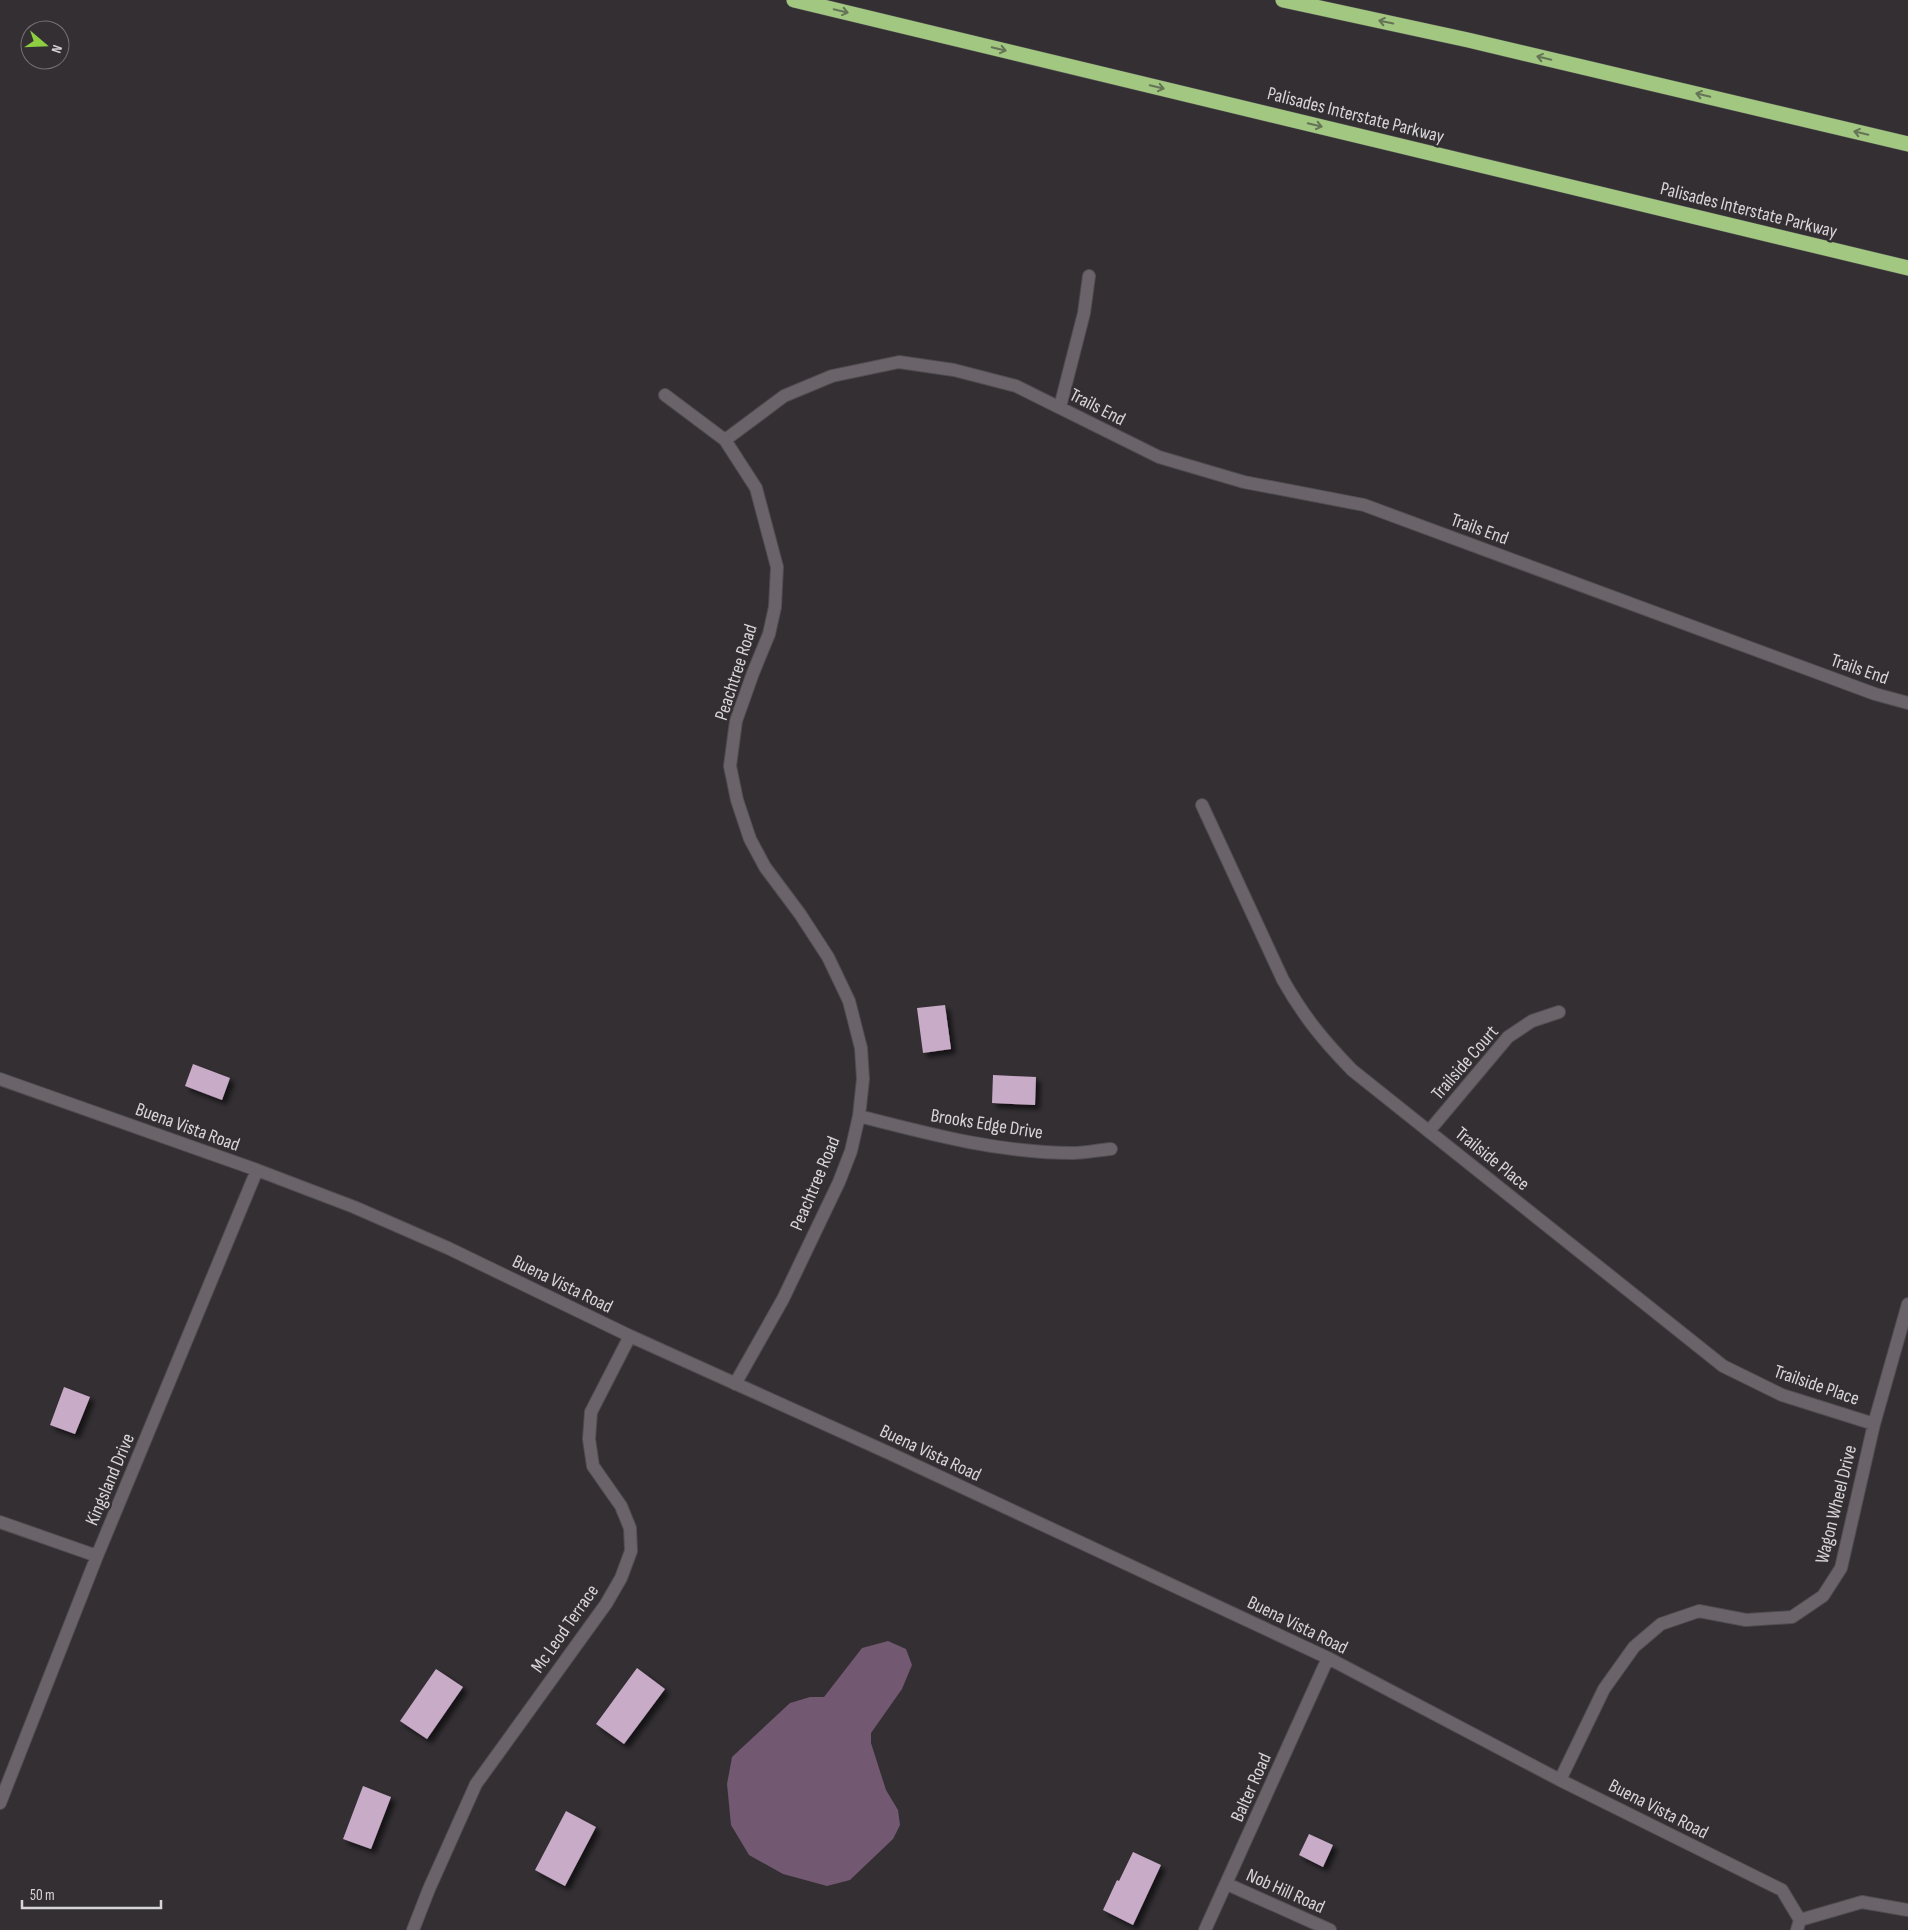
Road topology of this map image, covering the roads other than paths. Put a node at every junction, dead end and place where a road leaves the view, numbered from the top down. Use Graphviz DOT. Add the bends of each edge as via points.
graph roads {
  1 [pos="794,0"];
  2 [pos="1283,0"];
  3 [pos="1908,144"];
  4 [pos="1908,268"];
  5 [pos="1089,276"];
  6 [pos="665,394"];
  7 [pos="1060,407"];
  8 [pos="725,440"];
  9 [pos="1908,704"];
  10 [pos="1202,804"];
  11 [pos="1559,1012"];
  12 [pos="0,1079"];
  13 [pos="859,1116"];
  14 [pos="1429,1131"];
  15 [pos="1111,1149"];
  16 [pos="257,1170"];
  17 [pos="1908,1304"];
  18 [pos="630,1336"];
  19 [pos="735,1384"];
  20 [pos="1874,1424"];
  21 [pos="0,1522"];
  22 [pos="97,1556"];
  23 [pos="1328,1658"];
  24 [pos="1560,1780"];
  25 [pos="0,1804"];
  26 [pos="1227,1884"];
  27 [pos="1908,1910"];
  28 [pos="1799,1925"];
  29 [pos="413,1930"];
  30 [pos="1205,1930"];
  31 [pos="1330,1930"];
  1 -- 4 [label="highway, Palisades Interstate Parkway, one-way"];
  3 -- 2 [label="highway, one-way" via="1468,40"];
  5 -- 7 [label="street" via="1084,314"];
  6 -- 8 [label="street, Peachtree Road"];
  7 -- 8 [label="street, Trails End" via="1016,386 954,370 900,362 832,376 784,396"];
  7 -- 9 [label="street, Trails End" via="1159,457 1244,482 1364,505"];
  8 -- 13 [label="street, Peachtree Road" via="756,488 777,567 768,634 736,722 730,766 750,839 828,957 849,1002 861,1048 863,1079"];
  10 -- 14 [label="street, Trailside Place" via="1298,1006 1321,1038 1352,1070"];
  11 -- 14 [label="street, Trailside Court" via="1532,1021 1508,1036"];
  12 -- 16 [label="street, Buena Vista Road"];
  13 -- 15 [label="street, Brooks Edge Drive" via="993,1147 1074,1154"];
  13 -- 19 [label="street, Peachtree Road" via="839,1182 783,1299"];
  14 -- 20 [label="street, Trailside Place" via="1723,1366 1782,1394"];
  16 -- 18 [label="street, Buena Vista Road" via="448,1248"];
  16 -- 22 [label="street, Kingsland Drive"];
  17 -- 20 [label="street, Wagon Wheel Drive"];
  18 -- 19 [label="street, Buena Vista Road"];
  18 -- 29 [label="street, Mc Leod Terrace" via="591,1412 589,1439 594,1466 621,1506 630,1528 631,1551 606,1604 476,1784"];
  19 -- 23 [label="street, Buena Vista Road"];
  20 -- 24 [label="street, Wagon Wheel Drive" via="1840,1568 1823,1596 1792,1617 1746,1620 1699,1612 1661,1624 1634,1647 1604,1689"];
  21 -- 22 [label="street"];
  22 -- 25 [label="street, Kingsland Drive"];
  23 -- 24 [label="street, Buena Vista Road"];
  23 -- 26 [label="street, Balter Road"];
  24 -- 28 [label="street, Buena Vista Road" via="1782,1890"];
  26 -- 30 [label="street, Balter Road"];
  26 -- 31 [label="street, Nob Hill Road"];
  27 -- 28 [label="street" via="1862,1902"];
}
